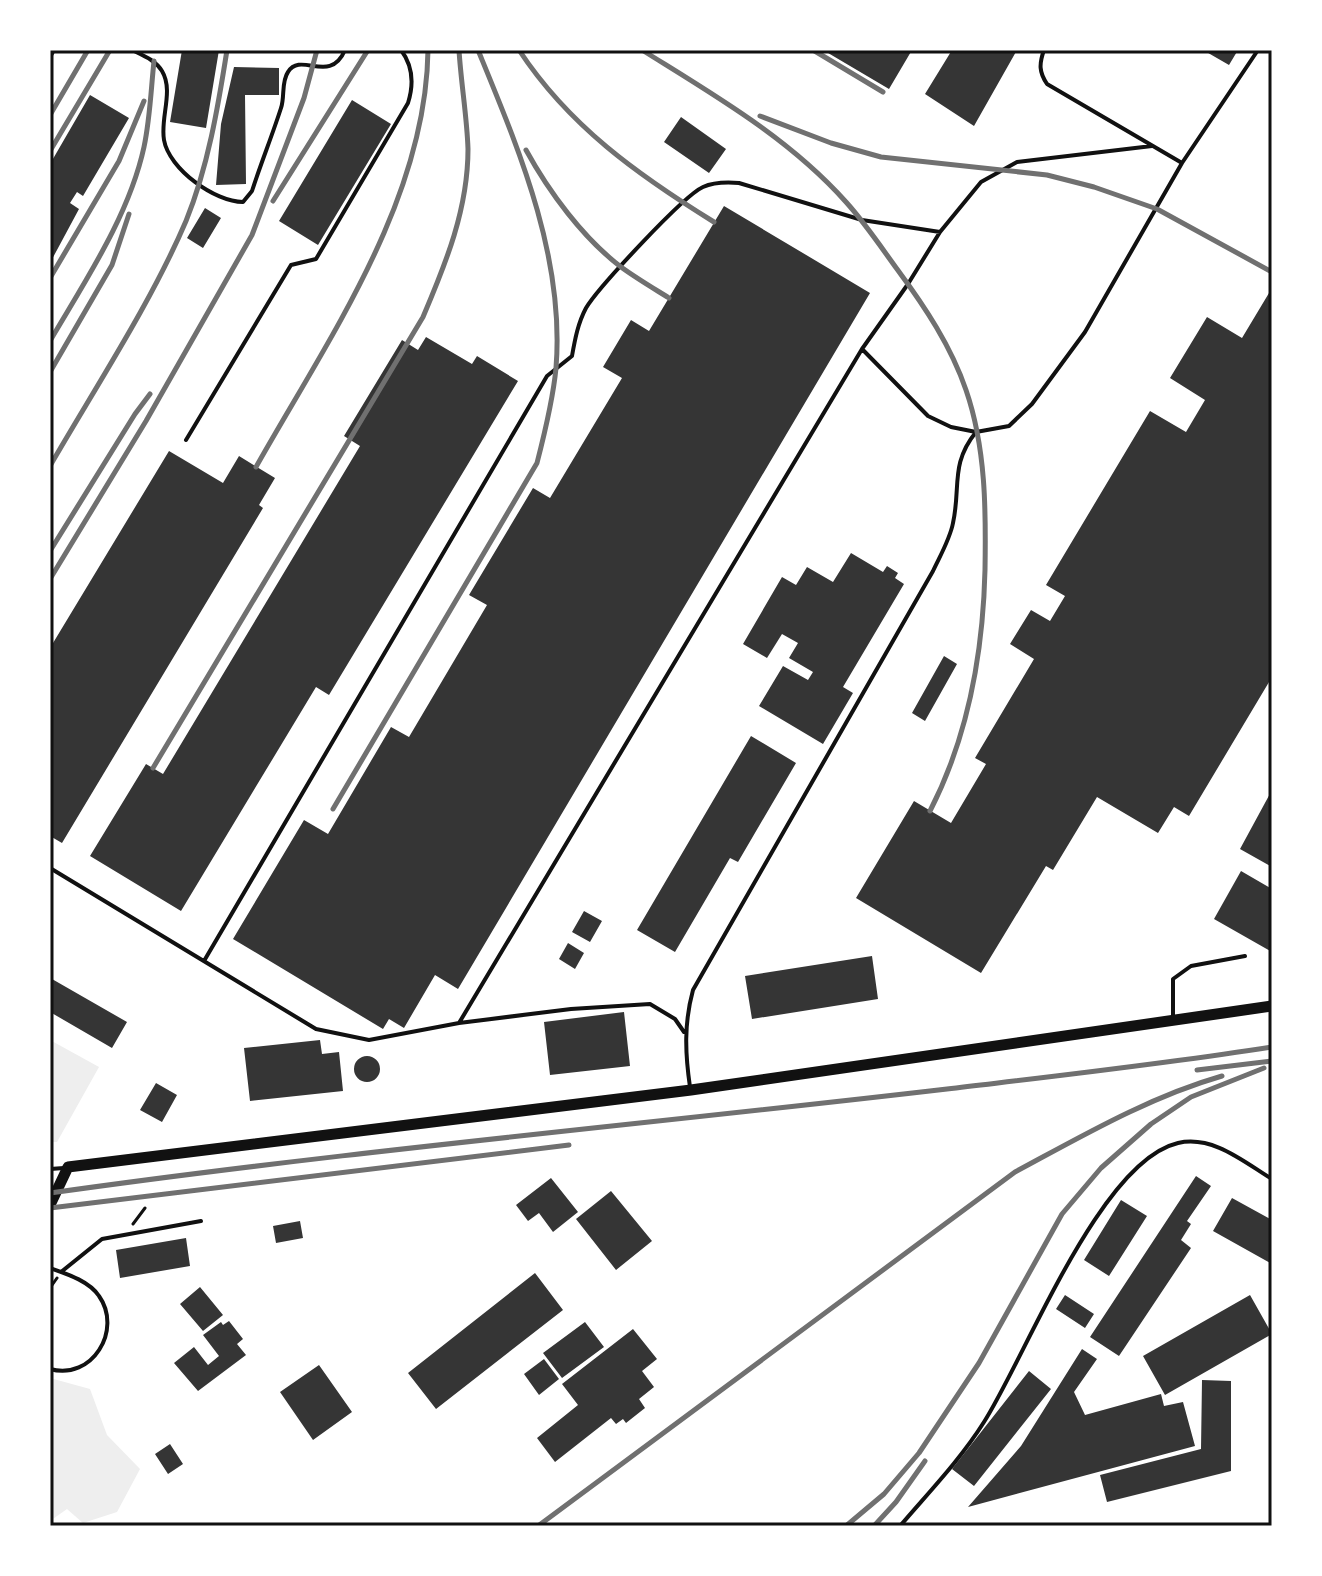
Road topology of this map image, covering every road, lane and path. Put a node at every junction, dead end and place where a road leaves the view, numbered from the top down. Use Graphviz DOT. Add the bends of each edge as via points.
graph roads {
  1 [pos="54,50"];
  2 [pos="132,50"];
  3 [pos="345,50"];
  4 [pos="401,50"];
  5 [pos="1044,50"];
  6 [pos="1258,50"];
  7 [pos="50,57"];
  8 [pos="1152,146"];
  9 [pos="1182,163"];
  10 [pos="940,232"];
  11 [pos="862,349"];
  12 [pos="976,432"];
  13 [pos="186,440"];
  14 [pos="50,868"];
  15 [pos="1245,956"];
  16 [pos="204,961"];
  17 [pos="1272,1006"];
  18 [pos="1173,1022"];
  19 [pos="459,1023"];
  20 [pos="685,1033"];
  21 [pos="691,1090"];
  22 [pos="68,1167"];
  23 [pos="50,1169"];
  24 [pos="1272,1171"];
  25 [pos="1270,1178"];
  26 [pos="50,1205"];
  27 [pos="145,1208"];
  28 [pos="201,1221"];
  29 [pos="125,1235"];
  30 [pos="50,1268"];
  31 [pos="61,1272"];
  32 [pos="50,1369"];
  33 [pos="900,1526"];
  1 -- 7 [label="lane"];
  2 -- 3 [label="lane" via="154,61 164,74 164,141 174,161 218,198 243,202 252,191 289,69 334,65"];
  4 -- 13 [label="lane" via="411,70 408,103 316,259 291,265"];
  5 -- 8 [label="lane" via="1039,64 1047,84"];
  6 -- 9 [label="lane"];
  8 -- 9 [label="lane"];
  8 -- 10 [label="lane" via="1017,162 981,182"];
  9 -- 12 [label="lane" via="1085,332 1032,404 1009,426"];
  10 -- 11 [label="lane"];
  10 -- 16 [label="lane" via="862,220 739,183 704,186 683,203 595,295 576,332 572,356 547,376"];
  11 -- 12 [label="lane" via="928,416"];
  11 -- 19 [label="lane"];
  12 -- 20 [label="lane" via="957,466 953,524 933,571 701,973"];
  14 -- 16 [label="lane"];
  15 -- 18 [label="lane" via="1191,966 1173,979"];
  16 -- 19 [label="lane" via="316,1029 339,1036 369,1040"];
  17 -- 18 [label="street"];
  18 -- 21 [label="street"];
  19 -- 20 [label="lane" via="650,1004 675,1019"];
  20 -- 21 [label="lane"];
  21 -- 22 [label="street"];
  22 -- 23 [label="lane"];
  22 -- 26 [label="street"];
  24 -- 25 [label="lane"];
  25 -- 33 [label="lane" via="1204,1142 1179,1142 1134,1169 1112,1194 1046,1302 967,1448"];
  27 -- 29 [label="path"];
  28 -- 29 [label="lane"];
  29 -- 31 [label="lane" via="102,1239"];
  30 -- 31 [label="lane"];
  31 -- 32 [label="lane" via="99,1295 108,1330 103,1347 90,1361 74,1370"];
}
